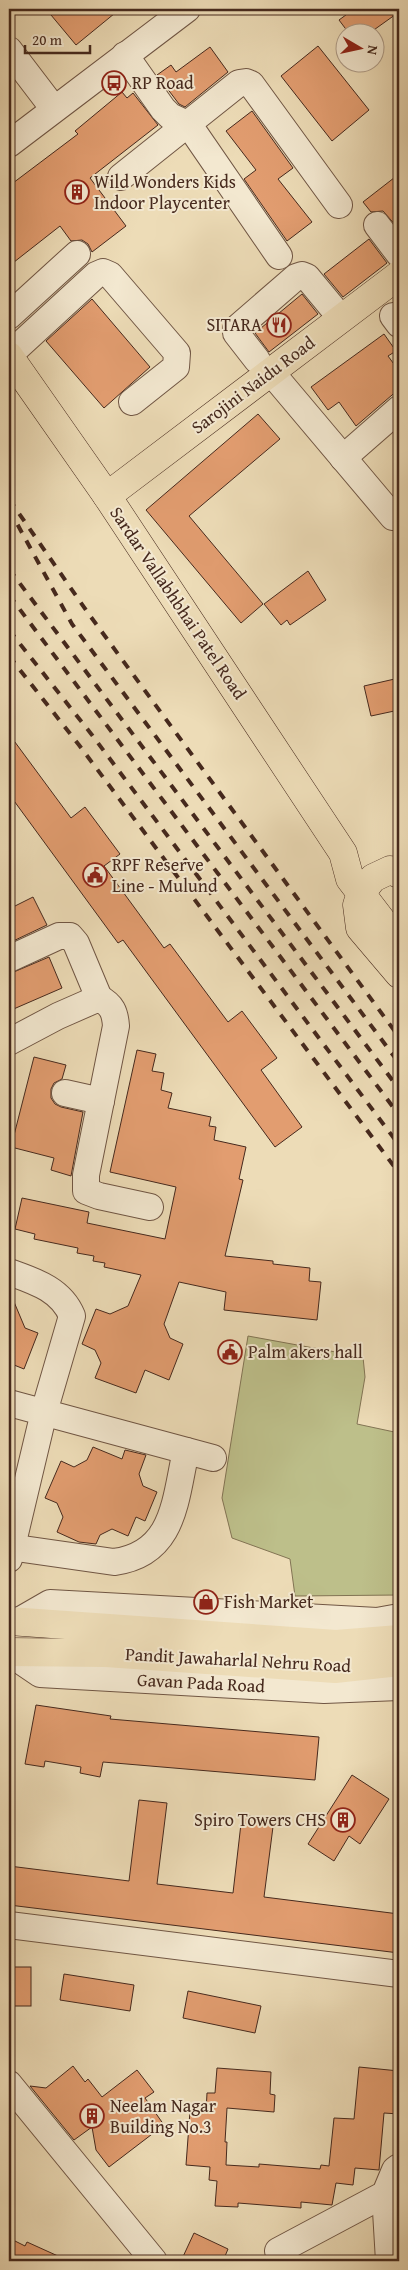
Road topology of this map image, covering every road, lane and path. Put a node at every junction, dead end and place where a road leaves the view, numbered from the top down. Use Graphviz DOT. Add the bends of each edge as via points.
graph roads {
  1 [pos="187,9"];
  2 [pos="9,50"];
  3 [pos="125,55"];
  4 [pos="54,109"];
  5 [pos="189,125"];
  6 [pos="9,144"];
  7 [pos="121,177"];
  8 [pos="339,205"];
  9 [pos="377,226"];
  10 [pos="77,254"];
  11 [pos="399,254"];
  12 [pos="279,256"];
  13 [pos="399,275"];
  14 [pos="9,316"];
  15 [pos="341,318"];
  16 [pos="9,355"];
  17 [pos="263,366"];
  18 [pos="132,402"];
  19 [pos="399,409"];
  20 [pos="343,458"];
  21 [pos="107,496"];
  22 [pos="393,516"];
  23 [pos="378,882"];
  24 [pos="396,930"];
  25 [pos="9,959"];
  26 [pos="399,974"];
  27 [pos="100,1017"];
  28 [pos="9,1042"];
  29 [pos="150,1207"];
  30 [pos="9,1272"];
  31 [pos="9,1403"];
  32 [pos="44,1412"];
  33 [pos="186,1451"];
  34 [pos="213,1458"];
  35 [pos="10,1551"];
  36 [pos="399,1617"];
  37 [pos="13,1622"];
  38 [pos="399,1639"];
  39 [pos="109,1641"];
  40 [pos="9,1652"];
  41 [pos="336,1657"];
  42 [pos="399,1662"];
  43 [pos="399,1686"];
  44 [pos="9,1925"];
  45 [pos="399,1974"];
  46 [pos="9,2084"];
  47 [pos="399,2167"];
  48 [pos="385,2194"];
  49 [pos="278,2251"];
  50 [pos="154,2261"];
  51 [pos="389,2261"];
  1 -- 3 [label="street"];
  2 -- 4 [label="street"];
  3 -- 4 [label="street"];
  3 -- 5 [label="street" via="163,109"];
  4 -- 6 [label="street"];
  5 -- 7 [label="street"];
  5 -- 8 [label="street" via="239,83 251,84"];
  5 -- 12 [label="street"];
  9 -- 11 [label="street"];
  10 -- 14 [label="street"];
  13 -- 15 [label="main road, Sarojini Naidu Road"];
  15 -- 17 [label="main road, Sarojini Naidu Road"];
  15 -- 17 [label="street" via="307,277 296,277 236,329"];
  16 -- 18 [label="street" via="103,272 110,275 177,353 176,366"];
  16 -- 21 [label="main road, Sardar Vallabhbhai Patel Road"];
  17 -- 20 [label="street"];
  17 -- 21 [label="main road, Sarojini Naidu Road"];
  19 -- 20 [label="street"];
  20 -- 22 [label="street"];
  21 -- 23 [label="main road, Sardar Vallabhbhai Patel Road" via="343,853 350,879"];
  23 -- 24 [label="main road, Sardar Vallabhbhai Patel Road"];
  23 -- 26 [label="main road" via="357,905 360,928"];
  25 -- 27 [label="street" via="59,936 70,936 76,943"];
  27 -- 28 [label="street" via="58,1016"];
  27 -- 29 [label="street" via="84,1097 86,1191"];
  30 -- 32 [label="street" via="43,1285 68,1305 72,1316"];
  31 -- 32 [label="street"];
  32 -- 33 [label="street"];
  32 -- 35 [label="street"];
  33 -- 34 [label="street"];
  33 -- 35 [label="street" via="171,1521 165,1533 142,1553 129,1560 114,1562"];
  36 -- 37 [label="street" via="377,1621 50,1603"];
  37 -- 39 [label="main road"];
  38 -- 41 [label="main road, Pandit Jawaharlal Nehru Road"];
  39 -- 40 [label="main road"];
  39 -- 41 [label="main road, Pandit Jawaharlal Nehru Road"];
  40 -- 43 [label="street, Gavan Pada Road" via="40,1674 324,1690"];
  41 -- 42 [label="main road, Pandit Jawaharlal Nehru Road"];
  44 -- 45 [label="street"];
  46 -- 50 [label="street"];
  47 -- 48 [label="street" via="394,2170"];
  48 -- 49 [label="street"];
  48 -- 51 [label="street"];
}
